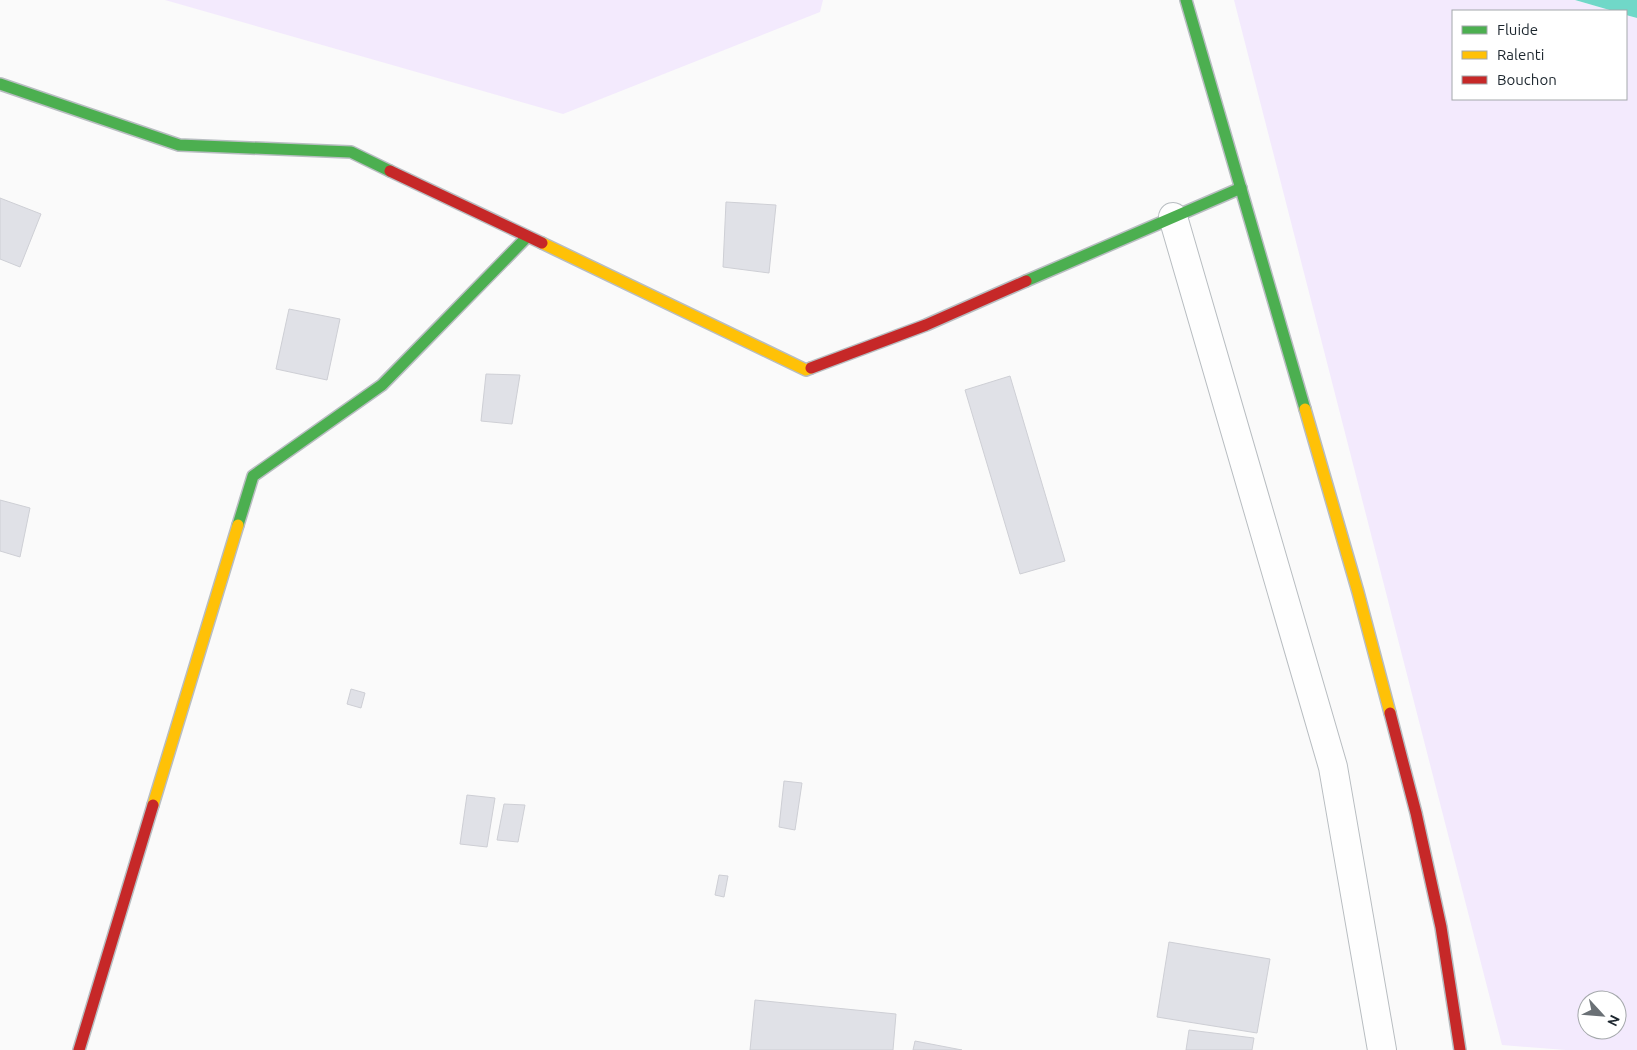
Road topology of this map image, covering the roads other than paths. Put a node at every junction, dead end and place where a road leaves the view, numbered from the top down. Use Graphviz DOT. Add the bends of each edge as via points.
graph roads {
  1 [pos="1186,0"];
  2 [pos="0,84"];
  3 [pos="1241,188"];
  4 [pos="1173,217"];
  5 [pos="527,238"];
  6 [pos="78,1050"];
  7 [pos="1382,1050"];
  8 [pos="1460,1050"];
  1 -- 3 [label="street"];
  2 -- 5 [label="street" via="179,145 351,152"];
  3 -- 4 [label="street"];
  3 -- 8 [label="street" via="1358,592 1416,813 1441,927"];
  4 -- 5 [label="street" via="926,325 806,370"];
  4 -- 7 [label="street" via="1333,767"];
  5 -- 6 [label="street" via="382,385 253,476"];
}
